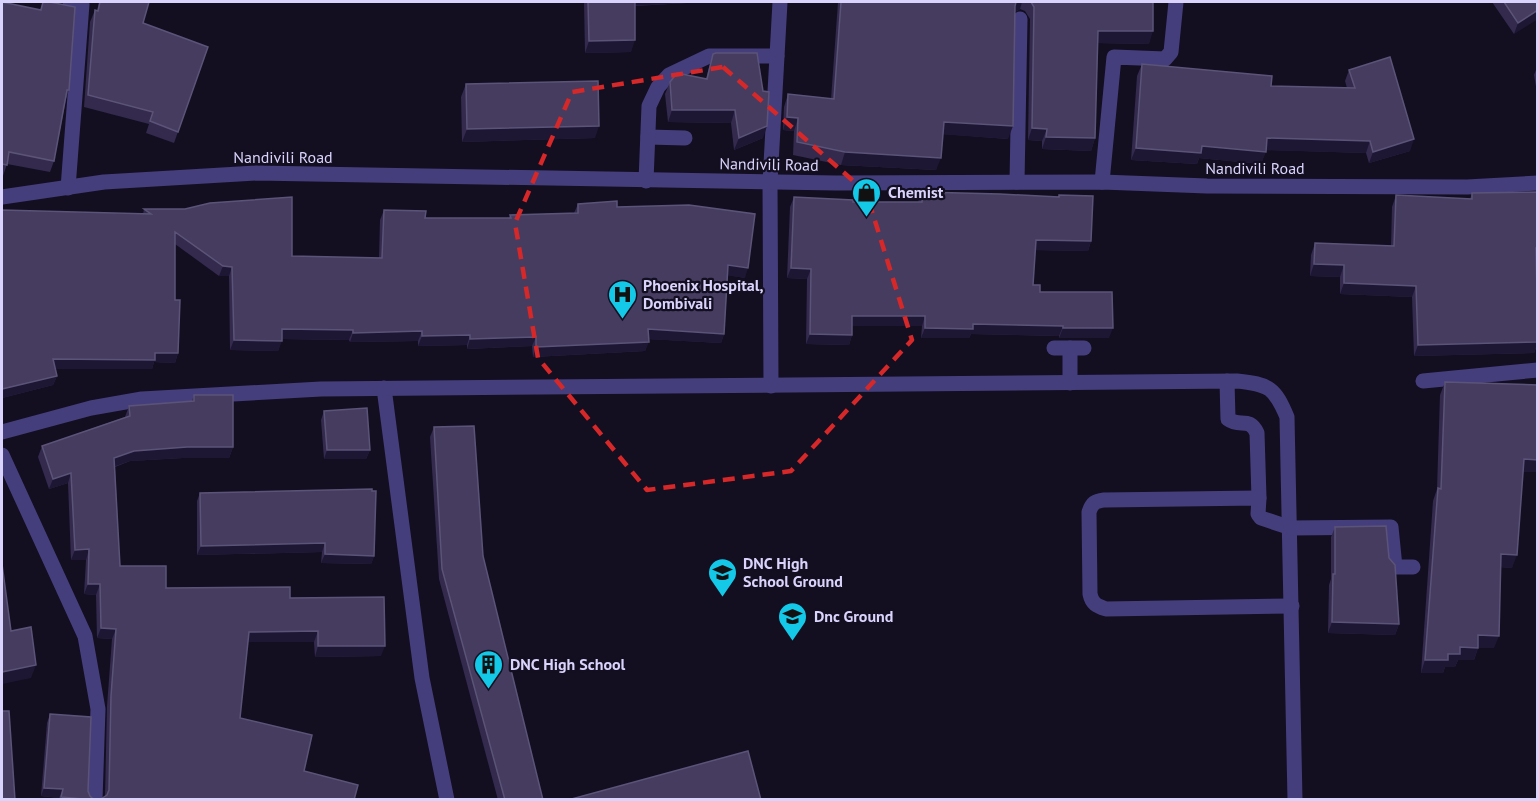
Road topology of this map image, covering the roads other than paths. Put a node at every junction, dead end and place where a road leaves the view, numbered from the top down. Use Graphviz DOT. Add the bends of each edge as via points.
graph roads {
  1 [pos="78,2"];
  2 [pos="780,2"];
  3 [pos="1176,2"];
  4 [pos="1020,19"];
  5 [pos="777,56"];
  6 [pos="648,137"];
  7 [pos="685,138"];
  8 [pos="646,181"];
  9 [pos="770,182"];
  10 [pos="1017,182"];
  11 [pos="1102,182"];
  12 [pos="1538,183"];
  13 [pos="68,189"];
  14 [pos="2,197"];
  15 [pos="1054,348"];
  16 [pos="1538,370"];
  17 [pos="1227,381"];
  18 [pos="1423,381"];
  19 [pos="1070,383"];
  20 [pos="771,386"];
  21 [pos="384,388"];
  22 [pos="2,432"];
  23 [pos="2,455"];
  24 [pos="1259,498"];
  25 [pos="1291,528"];
  26 [pos="1413,567"];
  27 [pos="1292,606"];
  28 [pos="95,800"];
  29 [pos="447,800"];
  30 [pos="1295,800"];
  1 -- 13 [label="street"];
  2 -- 5 [label="street"];
  3 -- 11 [label="street" via="1171,52 1165,59 1114,57"];
  4 -- 10 [label="street"];
  5 -- 6 [label="street" via="709,56 669,75 651,98"];
  5 -- 9 [label="street"];
  6 -- 7 [label="street"];
  6 -- 8 [label="street"];
  8 -- 9 [label="street, Nandivili Road"];
  8 -- 13 [label="street, Nandivili Road" via="256,173"];
  9 -- 10 [label="street, Nandivili Road"];
  9 -- 20 [label="street"];
  10 -- 11 [label="street, Nandivili Road"];
  11 -- 12 [label="street, Nandivili Road" via="1420,187"];
  13 -- 14 [label="street, Nandivili Road"];
  15 -- 19 [label="street" via="1077,348"];
  16 -- 18 [label="street"];
  17 -- 19 [label="street"];
  17 -- 24 [label="street" via="1228,419 1248,423 1257,433"];
  17 -- 25 [label="street" via="1253,382 1280,398 1287,417"];
  19 -- 20 [label="street"];
  20 -- 21 [label="street"];
  21 -- 22 [label="street" via="142,399"];
  21 -- 29 [label="street" via="422,678"];
  23 -- 28 [label="street" via="85,636 98,709"];
  24 -- 25 [label="street" via="1261,518"];
  24 -- 27 [label="street" via="1096,501 1089,512 1092,601 1106,609"];
  25 -- 26 [label="street" via="1391,527 1395,567"];
  25 -- 27 [label="street"];
  27 -- 30 [label="street"];
}
